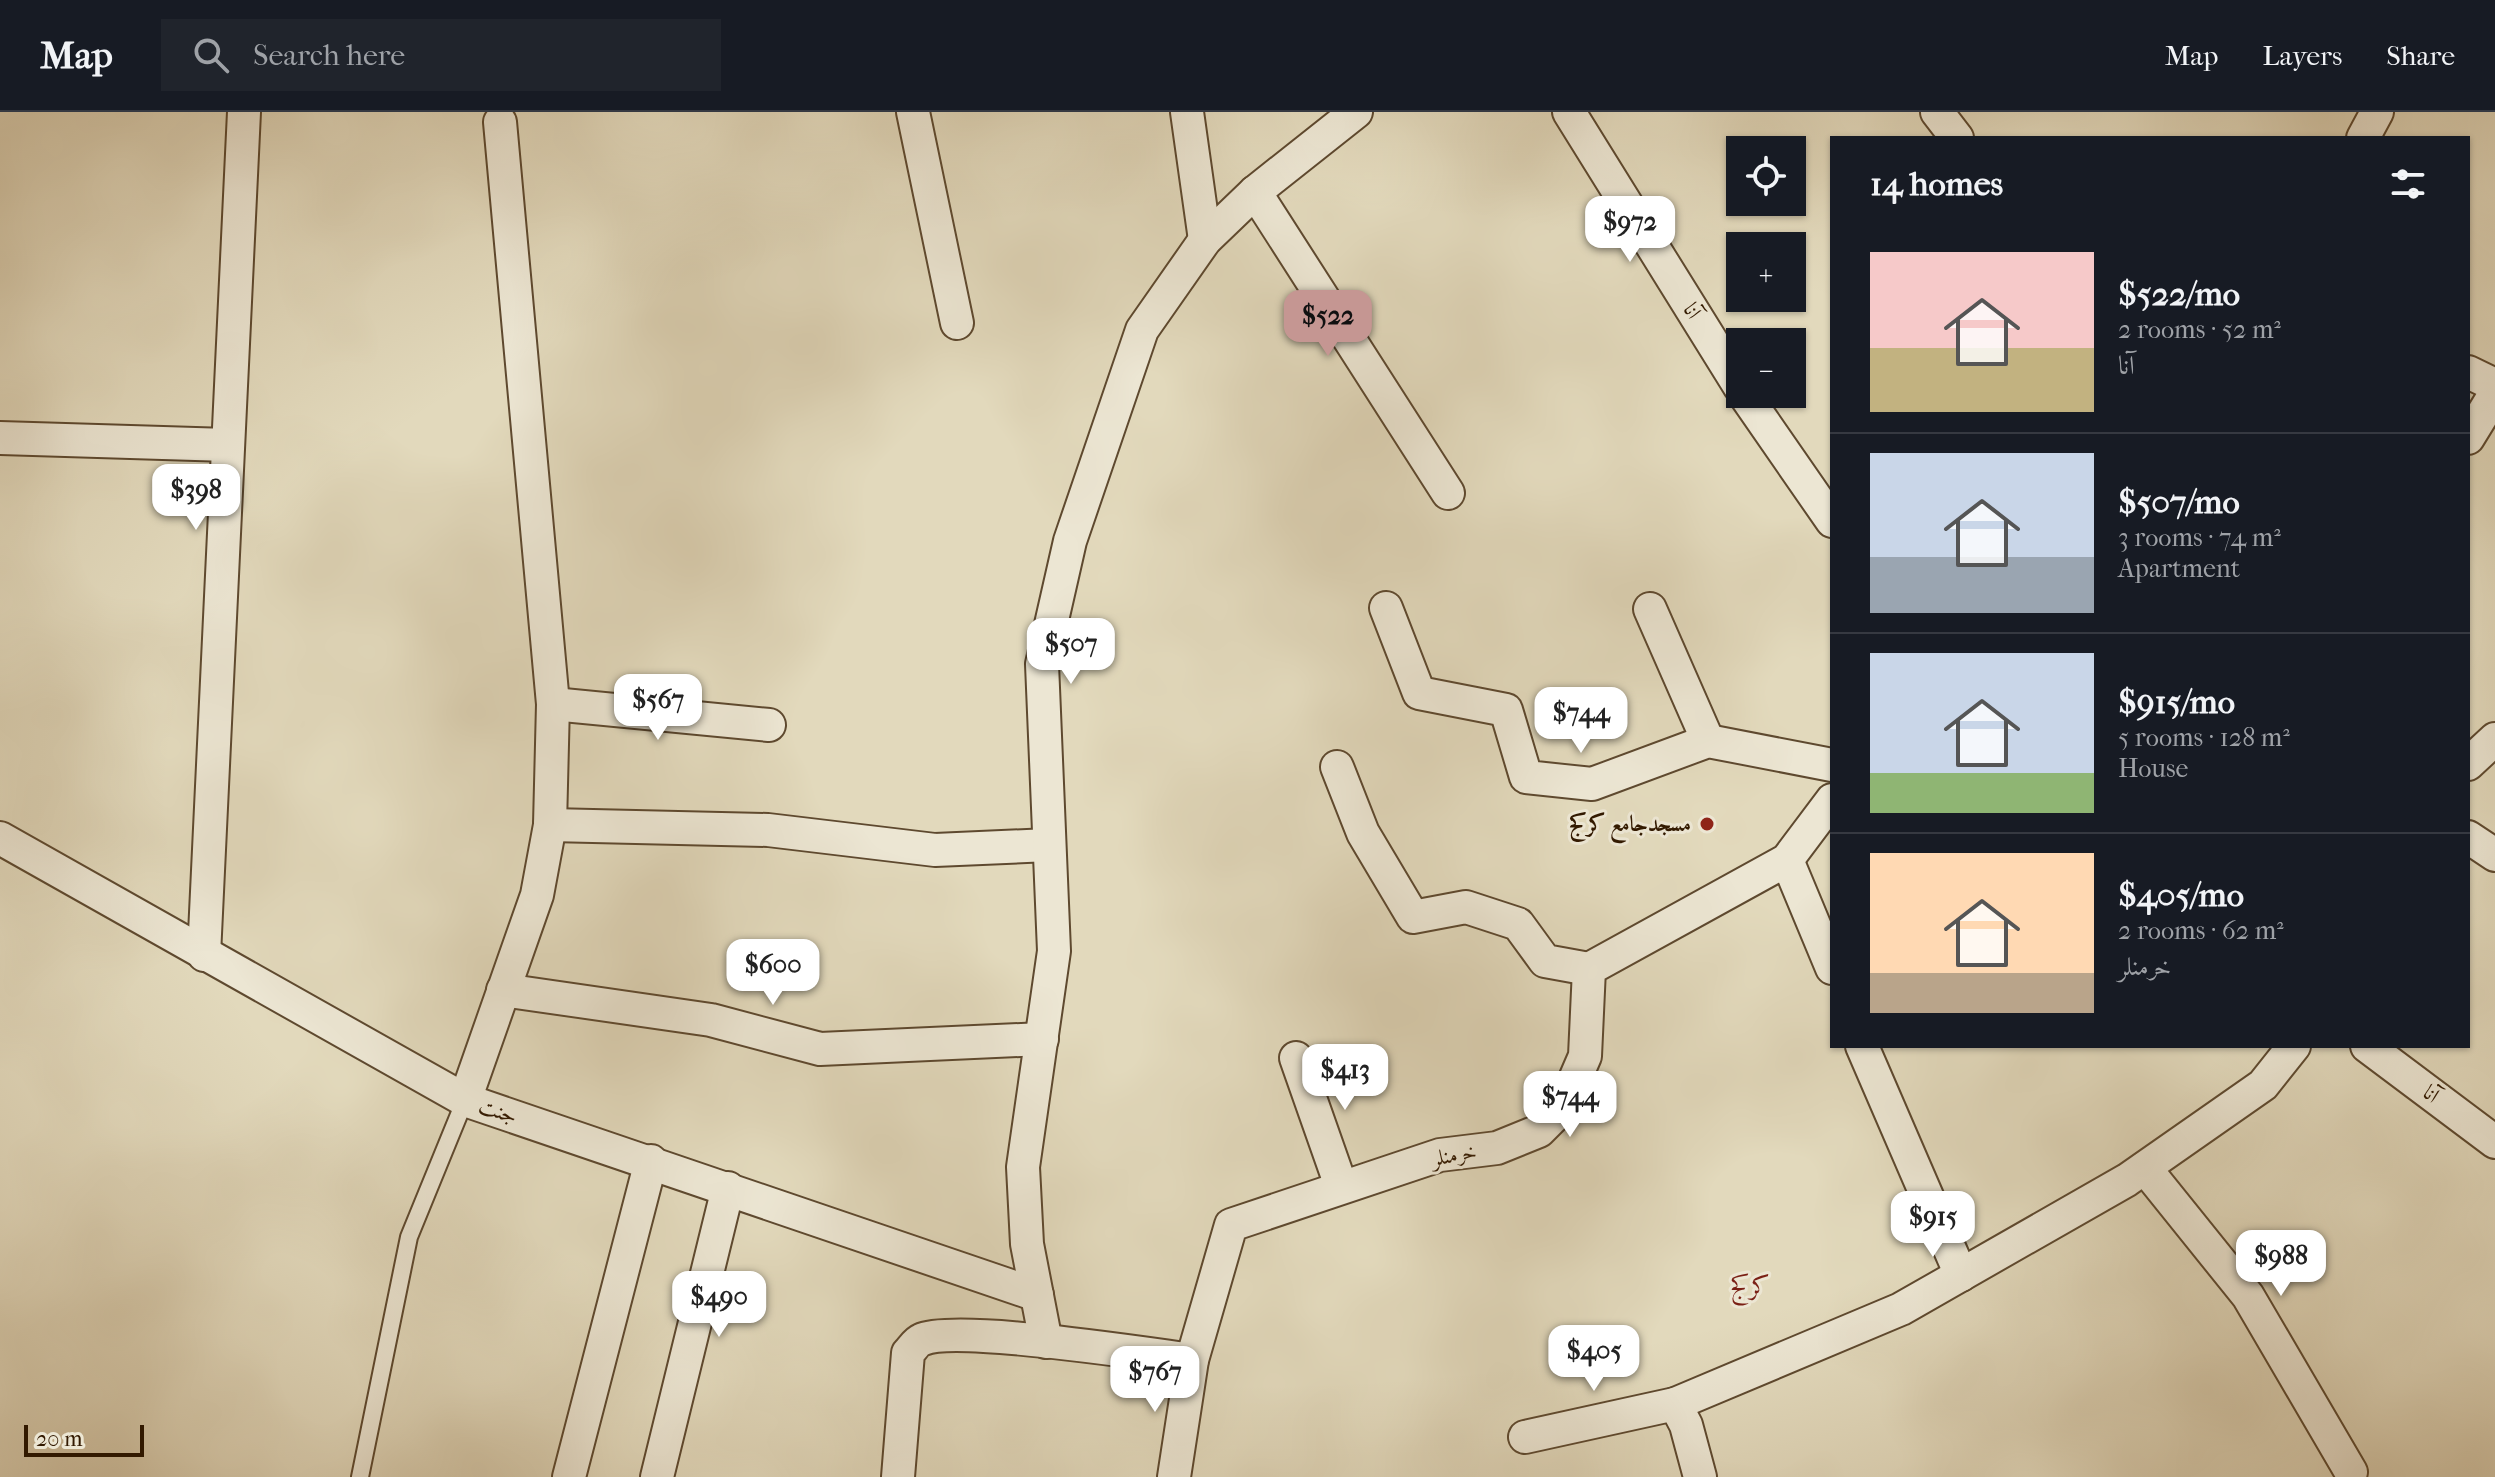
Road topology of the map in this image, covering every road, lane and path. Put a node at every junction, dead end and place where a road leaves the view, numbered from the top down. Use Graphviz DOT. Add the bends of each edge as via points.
graph roads {
  1 [pos="244,112"];
  2 [pos="913,112"];
  3 [pos="1187,112"];
  4 [pos="1356,112"];
  5 [pos="1569,112"];
  6 [pos="1937,112"];
  7 [pos="2377,112"];
  8 [pos="500,122"];
  9 [pos="1955,136"];
  10 [pos="2364,136"];
  11 [pos="1255,192"];
  12 [pos="1205,240"];
  13 [pos="957,323"];
  14 [pos="1726,364"];
  15 [pos="2470,373"];
  16 [pos="2495,385"];
  17 [pos="2495,394"];
  18 [pos="1754,408"];
  19 [pos="2470,435"];
  20 [pos="0,438"];
  21 [pos="228,445"];
  22 [pos="1448,493"];
  23 [pos="1830,518"];
  24 [pos="1386,608"];
  25 [pos="1650,609"];
  26 [pos="553,704"];
  27 [pos="769,725"];
  28 [pos="2495,739"];
  29 [pos="1708,741"];
  30 [pos="2470,762"];
  31 [pos="1830,765"];
  32 [pos="1337,767"];
  33 [pos="1830,803"];
  34 [pos="550,825"];
  35 [pos="0,838"];
  36 [pos="2470,838"];
  37 [pos="1049,845"];
  38 [pos="2495,855"];
  39 [pos="1787,860"];
  40 [pos="204,955"];
  41 [pos="1830,963"];
  42 [pos="1589,969"];
  43 [pos="503,990"];
  44 [pos="1042,1039"];
  45 [pos="1863,1048"];
  46 [pos="2292,1048"];
  47 [pos="2370,1048"];
  48 [pos="1296,1058"];
  49 [pos="465,1100"];
  50 [pos="2495,1142"];
  51 [pos="651,1161"];
  52 [pos="2145,1168"];
  53 [pos="1341,1186"];
  54 [pos="728,1188"];
  55 [pos="1961,1275"];
  56 [pos="1037,1295"];
  57 [pos="1046,1342"];
  58 [pos="1192,1360"];
  59 [pos="1675,1404"];
  60 [pos="1525,1437"];
  61 [pos="2351,1472"];
  62 [pos="360,1477"];
  63 [pos="569,1477"];
  64 [pos="657,1477"];
  65 [pos="898,1477"];
  66 [pos="1174,1477"];
  67 [pos="1700,1477"];
  1 -- 21 [label="street"];
  2 -- 13 [label="street"];
  3 -- 12 [label="street"];
  4 -- 11 [label="street"];
  5 -- 14 [label="street, آنا"];
  6 -- 9 [label="street"];
  7 -- 10 [label="street"];
  8 -- 26 [label="street"];
  11 -- 12 [label="street"];
  11 -- 22 [label="street"];
  12 -- 37 [label="street" via="1142,330 1070,541 1042,664"];
  15 -- 16 [label="street"];
  17 -- 19 [label="street"];
  18 -- 23 [label="street"];
  20 -- 21 [label="street"];
  21 -- 40 [label="street"];
  24 -- 29 [label="street" via="1419,693 1506,710 1526,777 1592,784"];
  25 -- 29 [label="street"];
  26 -- 27 [label="street"];
  26 -- 34 [label="street"];
  28 -- 30 [label="street"];
  29 -- 31 [label="street"];
  32 -- 42 [label="street" via="1363,833 1413,917 1466,907 1518,924 1545,961"];
  33 -- 39 [label="street"];
  34 -- 37 [label="street" via="768,830 935,850"];
  34 -- 43 [label="street" via="537,895"];
  35 -- 40 [label="street, جنت"];
  36 -- 38 [label="street"];
  37 -- 44 [label="street" via="1054,951"];
  39 -- 41 [label="street"];
  39 -- 42 [label="street"];
  40 -- 49 [label="street, جنت"];
  42 -- 53 [label="street, خرمنلر" via="1585,1056 1563,1107 1539,1131 1497,1148 1440,1155"];
  43 -- 44 [label="street" via="711,1020 820,1049"];
  43 -- 49 [label="street"];
  44 -- 56 [label="street" via="1023,1167 1027,1244"];
  45 -- 55 [label="street"];
  46 -- 52 [label="street" via="2263,1085"];
  47 -- 50 [label="street, آنا"];
  48 -- 53 [label="street"];
  49 -- 51 [label="street, جنت"];
  49 -- 62 [label="lane" via="409,1237"];
  51 -- 54 [label="street, جنت"];
  51 -- 63 [label="street"];
  52 -- 55 [label="street"];
  52 -- 61 [label="street" via="2248,1296"];
  53 -- 58 [label="street, خرمنلر" via="1231,1225"];
  54 -- 56 [label="street, جنت"];
  54 -- 64 [label="street"];
  55 -- 59 [label="street" via="1901,1309"];
  56 -- 57 [label="street"];
  57 -- 58 [label="street"];
  57 -- 65 [label="street" via="938,1336 919,1340 908,1353"];
  58 -- 66 [label="street"];
  59 -- 60 [label="street"];
  59 -- 67 [label="street"];
}
